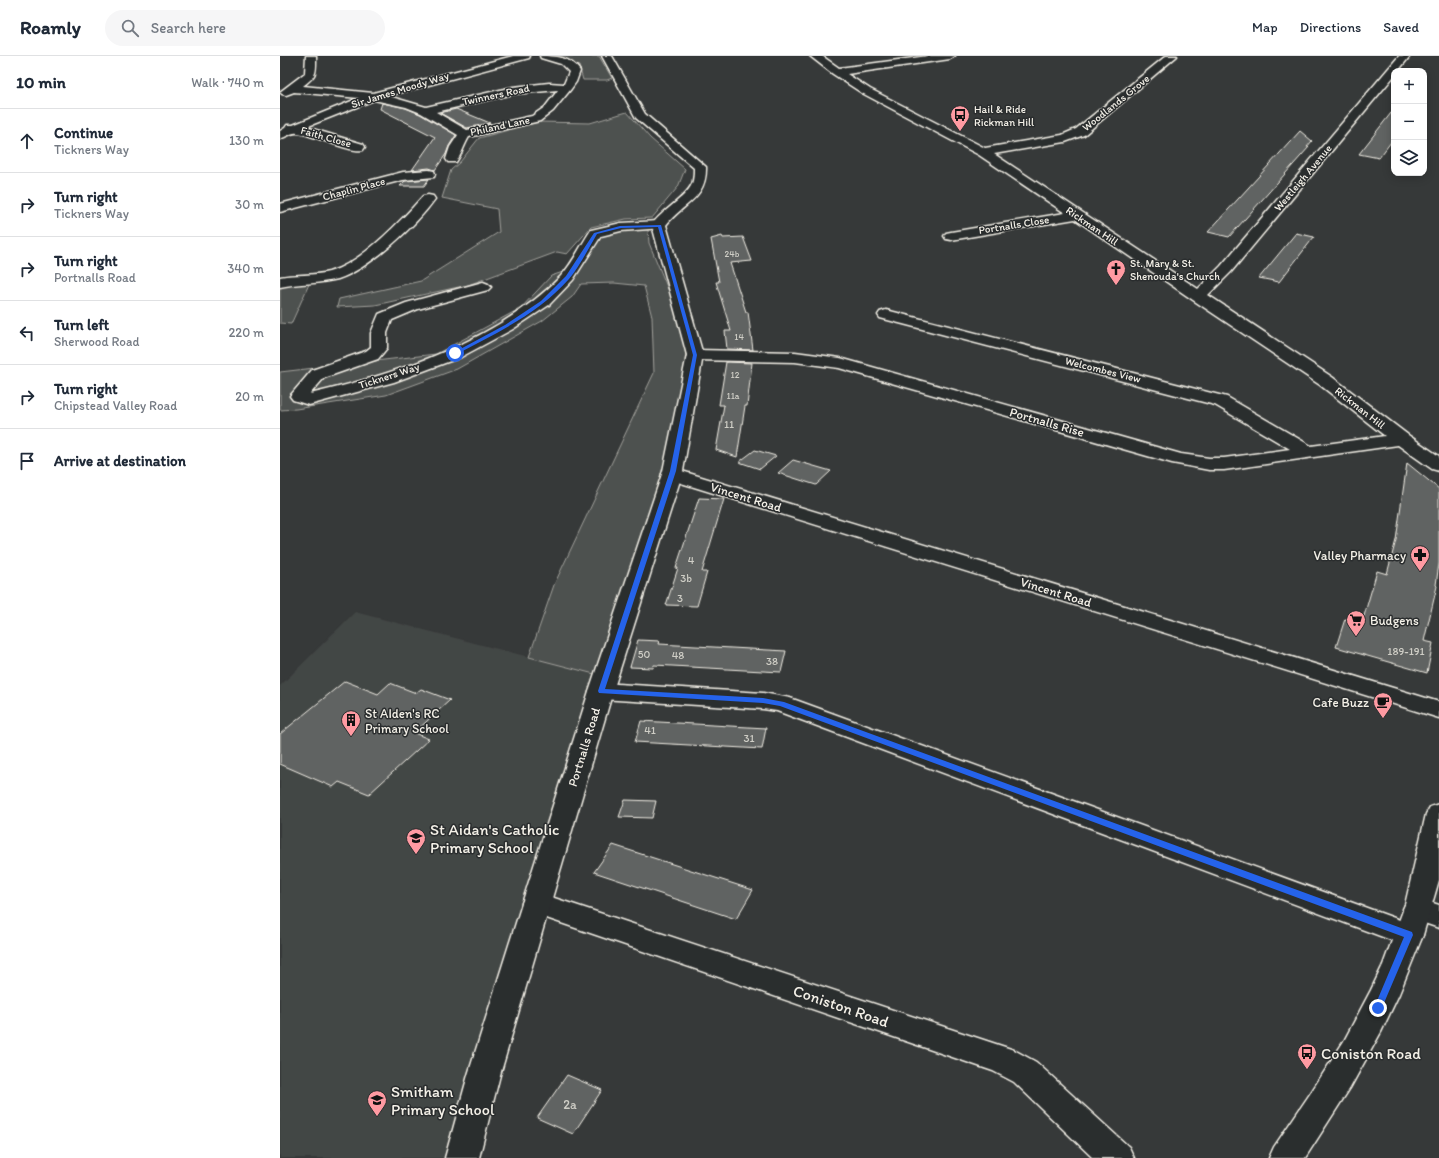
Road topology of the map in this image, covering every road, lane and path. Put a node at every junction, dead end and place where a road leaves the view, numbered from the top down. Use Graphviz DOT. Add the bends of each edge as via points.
graph roads {
  1 [pos="312,56"];
  2 [pos="525,56"];
  3 [pos="546,56"];
  4 [pos="607,56"];
  5 [pos="815,56"];
  6 [pos="950,56"];
  7 [pos="1172,56"];
  8 [pos="1404,56"];
  9 [pos="438,66"];
  10 [pos="837,72"];
  11 [pos="453,74"];
  12 [pos="567,87"];
  13 [pos="293,89"];
  14 [pos="280,96"];
  15 [pos="371,97"];
  16 [pos="425,110"];
  17 [pos="280,127"];
  18 [pos="293,128"];
  19 [pos="465,134"];
  20 [pos="280,136"];
  21 [pos="359,147"];
  22 [pos="983,152"];
  23 [pos="452,159"];
  24 [pos="429,174"];
  25 [pos="428,199"];
  26 [pos="281,210"];
  27 [pos="1076,215"];
  28 [pos="659,225"];
  29 [pos="951,236"];
  30 [pos="280,282"];
  31 [pos="483,287"];
  32 [pos="1198,297"];
  33 [pos="886,315"];
  34 [pos="695,355"];
  35 [pos="1401,439"];
  36 [pos="1308,452"];
  37 [pos="1439,466"];
  38 [pos="672,474"];
  39 [pos="601,691"];
  40 [pos="1439,710"];
  41 [pos="1439,814"];
  42 [pos="536,903"];
  43 [pos="1422,920"];
  44 [pos="462,1158"];
  45 [pos="1117,1158"];
  46 [pos="1286,1158"];
  1 -- 13 [label="street" via="311,72"];
  2 -- 11 [label="street, Sir James Moody Way"];
  3 -- 12 [label="street, Philand Lane" via="565,62 575,71"];
  4 -- 28 [label="street" via="640,116 700,167 698,185"];
  5 -- 10 [label="street, Rickman Hill"];
  6 -- 10 [label="street"];
  7 -- 22 [label="street, Woodlands Grove" via="1080,132 1065,138"];
  8 -- 32 [label="street, Westleigh Avenue" via="1226,269"];
  9 -- 11 [label="street"];
  10 -- 22 [label="street, Rickman Hill" via="866,91"];
  11 -- 15 [label="street, Sir James Moody Way"];
  12 -- 16 [label="street, Twinners Road" via="517,90"];
  12 -- 19 [label="street, Philand Lane" via="550,109 536,119"];
  13 -- 14 [label="street"];
  13 -- 15 [label="street, Philand Lane"];
  15 -- 16 [label="street, Philand Lane"];
  15 -- 18 [label="street, Sir James Moody Way"];
  16 -- 19 [label="street, Philand Lane"];
  17 -- 18 [label="street, Faith Close"];
  18 -- 20 [label="street, Sir James Moody Way"];
  18 -- 21 [label="street, Faith Close" via="316,132"];
  19 -- 23 [label="street, Philand Lane"];
  22 -- 27 [label="street, Rickman Hill"];
  24 -- 26 [label="street, Chaplin Place" via="402,176"];
  25 -- 30 [label="street" via="394,236 361,263 340,274"];
  27 -- 29 [label="street, Portnalls Close"];
  27 -- 32 [label="street, Rickman Hill"];
  28 -- 31 [label="street, Tickners Way" via="620,227 596,234 568,277 543,302 506,326 455,353 388,378 332,394 309,400 299,396 318,374 372,355 380,348 379,333 385,317 412,306"];
  28 -- 34 [label="street, Portnalls Road"];
  32 -- 35 [label="street, Rickman Hill" via="1326,381"];
  33 -- 36 [label="street, Welcombes View" via="1220,401"];
  34 -- 36 [label="street, Portnalls Rise" via="795,357 840,363 1194,462 1224,464"];
  34 -- 38 [label="street, Portnalls Road"];
  35 -- 36 [label="street, Portnalls Rise"];
  35 -- 37 [label="street, Rickman Hill"];
  38 -- 39 [label="street, Portnalls Road"];
  38 -- 40 [label="street, Vincent Road"];
  39 -- 42 [label="street, Portnalls Road"];
  39 -- 43 [label="street" via="781,704"];
  41 -- 43 [label="street"];
  42 -- 44 [label="street, Portnalls Road" via="484,1075"];
  42 -- 45 [label="street, Coniston Road" via="1003,1060 1025,1072"];
  43 -- 46 [label="street" via="1358,1045"];
}
